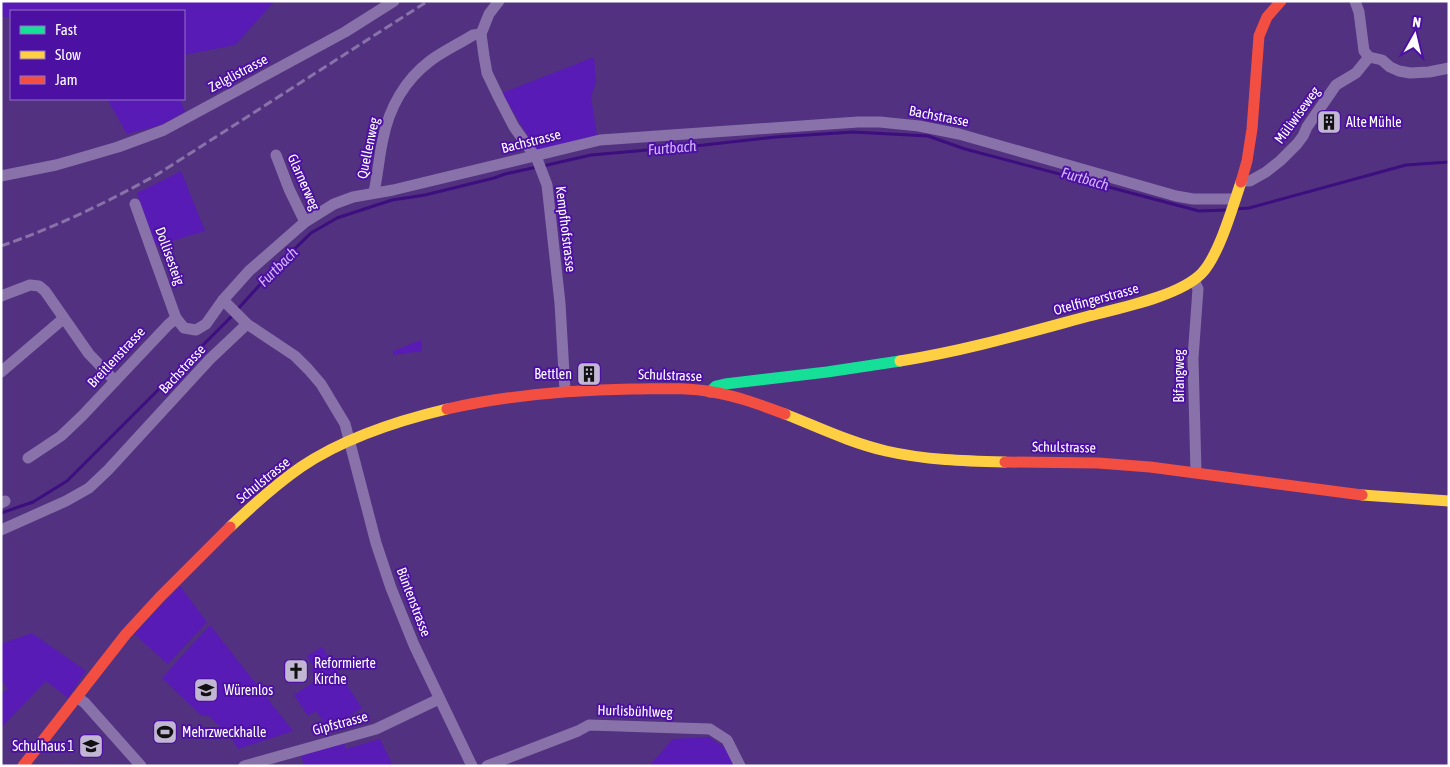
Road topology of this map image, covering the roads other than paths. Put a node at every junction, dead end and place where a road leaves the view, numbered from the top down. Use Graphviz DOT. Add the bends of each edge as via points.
graph roads {
  1 [pos="394,1"];
  2 [pos="500,1"];
  3 [pos="1281,1"];
  4 [pos="1355,1"];
  5 [pos="481,34"];
  6 [pos="1369,57"];
  7 [pos="1449,68"];
  8 [pos="276,155"];
  9 [pos="535,157"];
  10 [pos="1,176"];
  11 [pos="1242,181"];
  12 [pos="374,192"];
  13 [pos="1234,201"];
  14 [pos="135,204"];
  15 [pos="306,222"];
  16 [pos="1194,280"];
  17 [pos="1,296"];
  18 [pos="226,302"];
  19 [pos="176,318"];
  20 [pos="63,319"];
  21 [pos="244,320"];
  22 [pos="1,372"];
  23 [pos="115,381"];
  24 [pos="564,391"];
  25 [pos="710,392"];
  26 [pos="350,441"];
  27 [pos="28,458"];
  28 [pos="1196,472"];
  29 [pos="1449,501"];
  30 [pos="1,530"];
  31 [pos="77,697"];
  32 [pos="439,698"];
  33 [pos="23,766"];
  34 [pos="141,766"];
  35 [pos="244,766"];
  36 [pos="472,766"];
  37 [pos="487,766"];
  38 [pos="740,766"];
  1 -- 10 [label="street, Zelglistrasse" via="345,32 164,130 56,165"];
  2 -- 5 [label="street" via="489,14"];
  3 -- 11 [label="street, Otelfingerstrasse" via="1271,10 1259,36 1252,129"];
  4 -- 6 [label="street" via="1364,51"];
  5 -- 9 [label="street, Kempfhofstrasse" via="487,73 514,127"];
  5 -- 12 [label="street, Quellenweg" via="473,35 430,61 398,96 383,139"];
  6 -- 7 [label="street" via="1382,60 1399,72"];
  6 -- 11 [label="street, Müliwiseweg" via="1356,73 1336,85 1286,156 1266,172 1250,181"];
  8 -- 15 [label="street, Glarnerweg"];
  9 -- 12 [label="street, Bachstrasse"];
  9 -- 13 [label="street, Bachstrasse" via="600,140 880,122 959,134 1176,196"];
  9 -- 24 [label="street, Kempfhofstrasse" via="549,198 560,303"];
  11 -- 13 [label="street, Otelfingerstrasse"];
  12 -- 15 [label="street, Bachstrasse" via="334,204"];
  13 -- 16 [label="street, Otelfingerstrasse" via="1211,260"];
  14 -- 19 [label="street, Dollisesteig"];
  15 -- 18 [label="street, Bachstrasse" via="249,271"];
  16 -- 25 [label="street, Otelfingerstrasse" via="1147,301 973,347 873,366 725,384"];
  16 -- 28 [label="street, Bifangweg" via="1198,289 1193,358"];
  17 -- 20 [label="street" via="36,285 44,291"];
  18 -- 19 [label="street" via="196,330 184,328"];
  18 -- 21 [label="street"];
  19 -- 23 [label="street, Breitlenstrasse"];
  20 -- 22 [label="street"];
  20 -- 23 [label="street" via="89,354"];
  21 -- 26 [label="street, Büntenstrasse" via="308,369 345,424"];
  21 -- 30 [label="street, Bachstrasse" via="89,488"];
  23 -- 27 [label="street, Breitlenstrasse" via="61,436"];
  24 -- 25 [label="street, Schulstrasse" via="664,388"];
  24 -- 26 [label="street, Schulstrasse" via="448,408 404,420"];
  25 -- 28 [label="street, Schulstrasse" via="754,403 838,435 910,456 968,461 1104,463"];
  26 -- 31 [label="street, Schulstrasse" via="294,472 255,503 125,635"];
  26 -- 32 [label="street, Büntenstrasse" via="388,580"];
  28 -- 29 [label="street, Schulstrasse" via="1341,492"];
  31 -- 33 [label="street, Schulstrasse"];
  31 -- 34 [label="street"];
  32 -- 35 [label="street, Gipfstrasse" via="376,729"];
  32 -- 36 [label="street, Büntenstrasse"];
  37 -- 38 [label="street, Hurlisbühlweg" via="589,725 710,729 727,740"];
}
